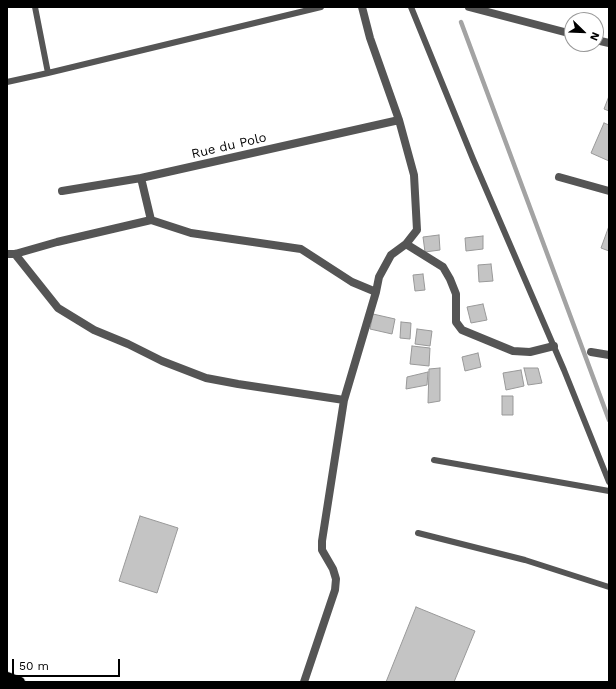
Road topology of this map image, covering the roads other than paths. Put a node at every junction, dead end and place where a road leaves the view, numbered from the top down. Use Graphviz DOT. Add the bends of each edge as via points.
graph roads {
  1 [pos="35,7"];
  2 [pos="321,7"];
  3 [pos="362,7"];
  4 [pos="411,7"];
  5 [pos="469,7"];
  6 [pos="564,32"];
  7 [pos="48,73"];
  8 [pos="7,82"];
  9 [pos="399,120"];
  10 [pos="559,177"];
  11 [pos="141,178"];
  12 [pos="62,191"];
  13 [pos="609,191"];
  14 [pos="151,220"];
  15 [pos="406,244"];
  16 [pos="11,254"];
  17 [pos="376,292"];
  18 [pos="554,346"];
  19 [pos="591,352"];
  20 [pos="609,355"];
  21 [pos="344,400"];
  22 [pos="434,460"];
  23 [pos="609,482"];
  24 [pos="609,491"];
  25 [pos="418,533"];
  26 [pos="609,587"];
  27 [pos="7,677"];
  28 [pos="20,682"];
  29 [pos="304,682"];
  1 -- 7 [label="lane"];
  2 -- 7 [label="lane"];
  3 -- 9 [label="street" via="370,38"];
  4 -- 18 [label="lane"];
  5 -- 6 [label="street"];
  7 -- 8 [label="lane"];
  9 -- 11 [label="street, Rue du Polo"];
  9 -- 15 [label="street" via="414,175 417,230"];
  10 -- 13 [label="street"];
  11 -- 12 [label="street, Rue du Polo"];
  11 -- 14 [label="street"];
  14 -- 16 [label="street"];
  14 -- 17 [label="street" via="191,233 301,249 352,282"];
  15 -- 17 [label="street" via="391,255 379,277"];
  15 -- 18 [label="street" via="443,267 456,294 456,322 462,330 513,351 530,352"];
  16 -- 21 [label="street" via="58,308 94,330 162,361 206,378"];
  17 -- 21 [label="street"];
  18 -- 23 [label="lane"];
  19 -- 20 [label="street"];
  21 -- 29 [label="street" via="322,542 322,550 336,579 335,590"];
  22 -- 24 [label="lane"];
  25 -- 26 [label="lane" via="525,560"];
  27 -- 28 [label="main road"];
}
